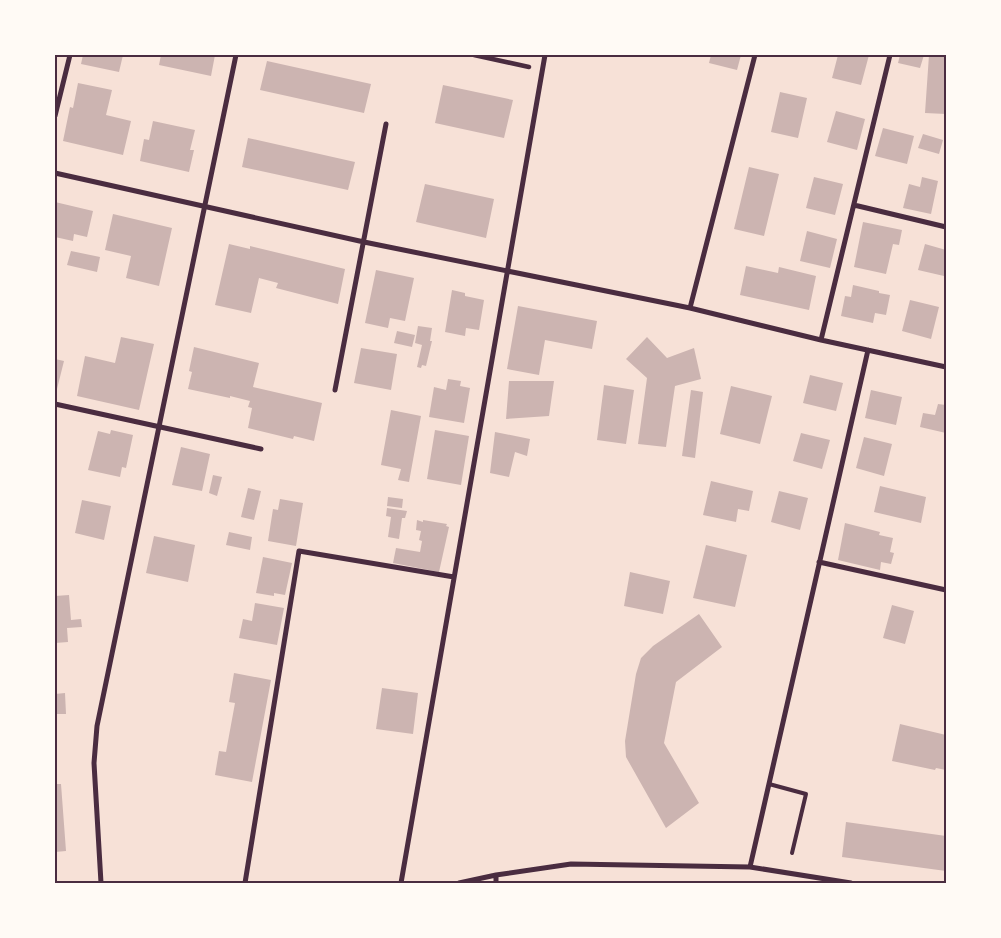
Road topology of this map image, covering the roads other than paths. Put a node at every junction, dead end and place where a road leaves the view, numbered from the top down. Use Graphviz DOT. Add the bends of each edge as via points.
graph roads {
  1 [pos="70,55"];
  2 [pos="236,55"];
  3 [pos="474,55"];
  4 [pos="545,55"];
  5 [pos="755,55"];
  6 [pos="890,55"];
  7 [pos="529,67"];
  8 [pos="55,116"];
  9 [pos="386,124"];
  10 [pos="55,173"];
  11 [pos="854,205"];
  12 [pos="203,206"];
  13 [pos="946,227"];
  14 [pos="364,242"];
  15 [pos="508,271"];
  16 [pos="690,308"];
  17 [pos="821,340"];
  18 [pos="868,350"];
  19 [pos="946,367"];
  20 [pos="335,390"];
  21 [pos="55,404"];
  22 [pos="158,428"];
  23 [pos="261,450"];
  24 [pos="819,562"];
  25 [pos="454,577"];
  26 [pos="946,590"];
  27 [pos="769,784"];
  28 [pos="792,854"];
  29 [pos="750,867"];
  30 [pos="496,874"];
  31 [pos="101,883"];
  32 [pos="245,883"];
  33 [pos="401,883"];
  34 [pos="459,883"];
  35 [pos="496,883"];
  36 [pos="851,883"];
  1 -- 8 [label="street"];
  2 -- 12 [label="street"];
  3 -- 7 [label="street"];
  4 -- 15 [label="street"];
  5 -- 16 [label="street"];
  6 -- 11 [label="street"];
  9 -- 14 [label="street"];
  10 -- 12 [label="street"];
  11 -- 13 [label="street"];
  11 -- 17 [label="street"];
  12 -- 14 [label="street"];
  12 -- 22 [label="street"];
  14 -- 15 [label="street"];
  14 -- 20 [label="street"];
  15 -- 16 [label="street"];
  15 -- 25 [label="street"];
  16 -- 17 [label="street"];
  17 -- 18 [label="street"];
  18 -- 19 [label="street"];
  18 -- 24 [label="street"];
  21 -- 22 [label="street"];
  22 -- 23 [label="street"];
  22 -- 31 [label="street" via="97,726 94,763"];
  24 -- 26 [label="street"];
  24 -- 27 [label="street"];
  25 -- 32 [label="street" via="299,551"];
  25 -- 33 [label="street"];
  27 -- 28 [label="lane" via="806,794"];
  27 -- 29 [label="street"];
  29 -- 30 [label="street" via="570,864"];
  29 -- 36 [label="street"];
  30 -- 34 [label="street"];
  30 -- 35 [label="street"];
}
